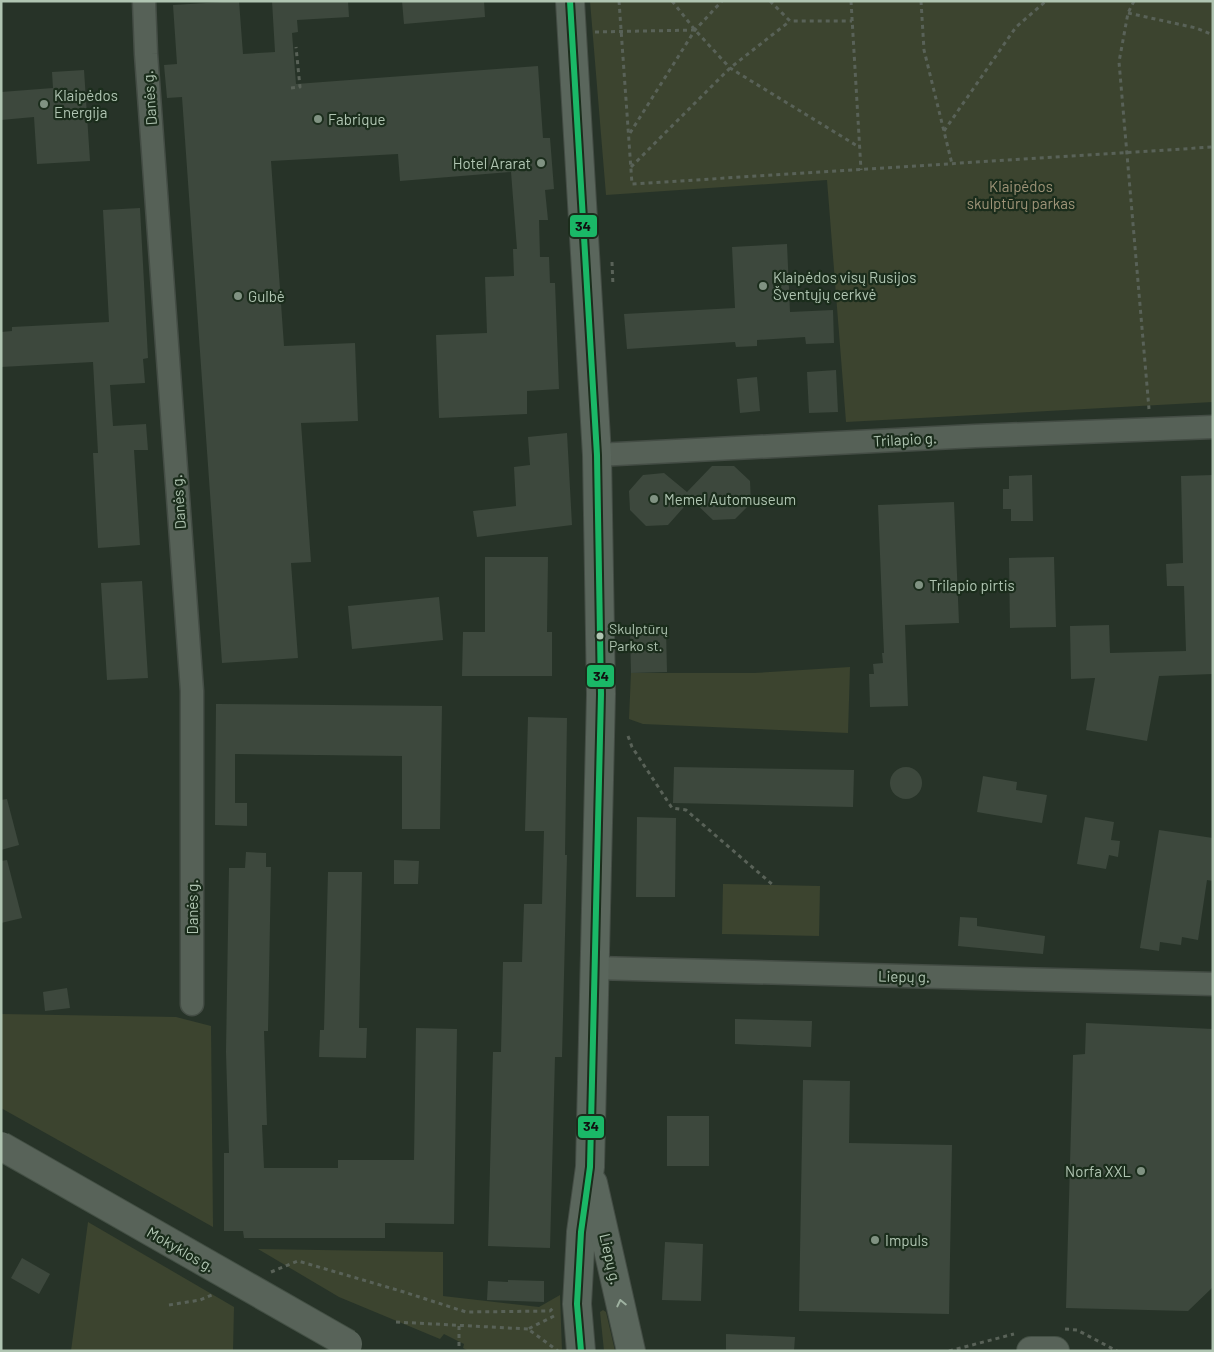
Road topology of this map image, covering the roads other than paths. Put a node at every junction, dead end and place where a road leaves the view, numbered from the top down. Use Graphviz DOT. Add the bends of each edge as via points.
graph roads {
  1 [pos="144,1"];
  2 [pos="570,1"];
  3 [pos="1213,427"];
  4 [pos="597,455"];
  5 [pos="595,968"];
  6 [pos="1213,984"];
  7 [pos="192,1004"];
  8 [pos="1,1146"];
  9 [pos="590,1167"];
  10 [pos="355,1348"];
  11 [pos="581,1351"];
  12 [pos="631,1351"];
  13 [pos="1031,1351"];
  14 [pos="1055,1351"];
  1 -- 7 [label="street, Danės g." via="192,691"];
  2 -- 4 [label="main road, Liepų g."];
  3 -- 4 [label="street, Trilapio g."];
  4 -- 5 [label="main road, Liepų g." via="602,736"];
  5 -- 6 [label="street, Liepų g."];
  5 -- 9 [label="main road, Liepų g."];
  8 -- 10 [label="main road, Mokyklos g., bridge"];
  9 -- 11 [label="main road, Liepų g." via="581,1232 578,1295"];
  12 -- 9 [label="main road, Liepų g., one-way"];
  13 -- 14 [label="main road"];
}
